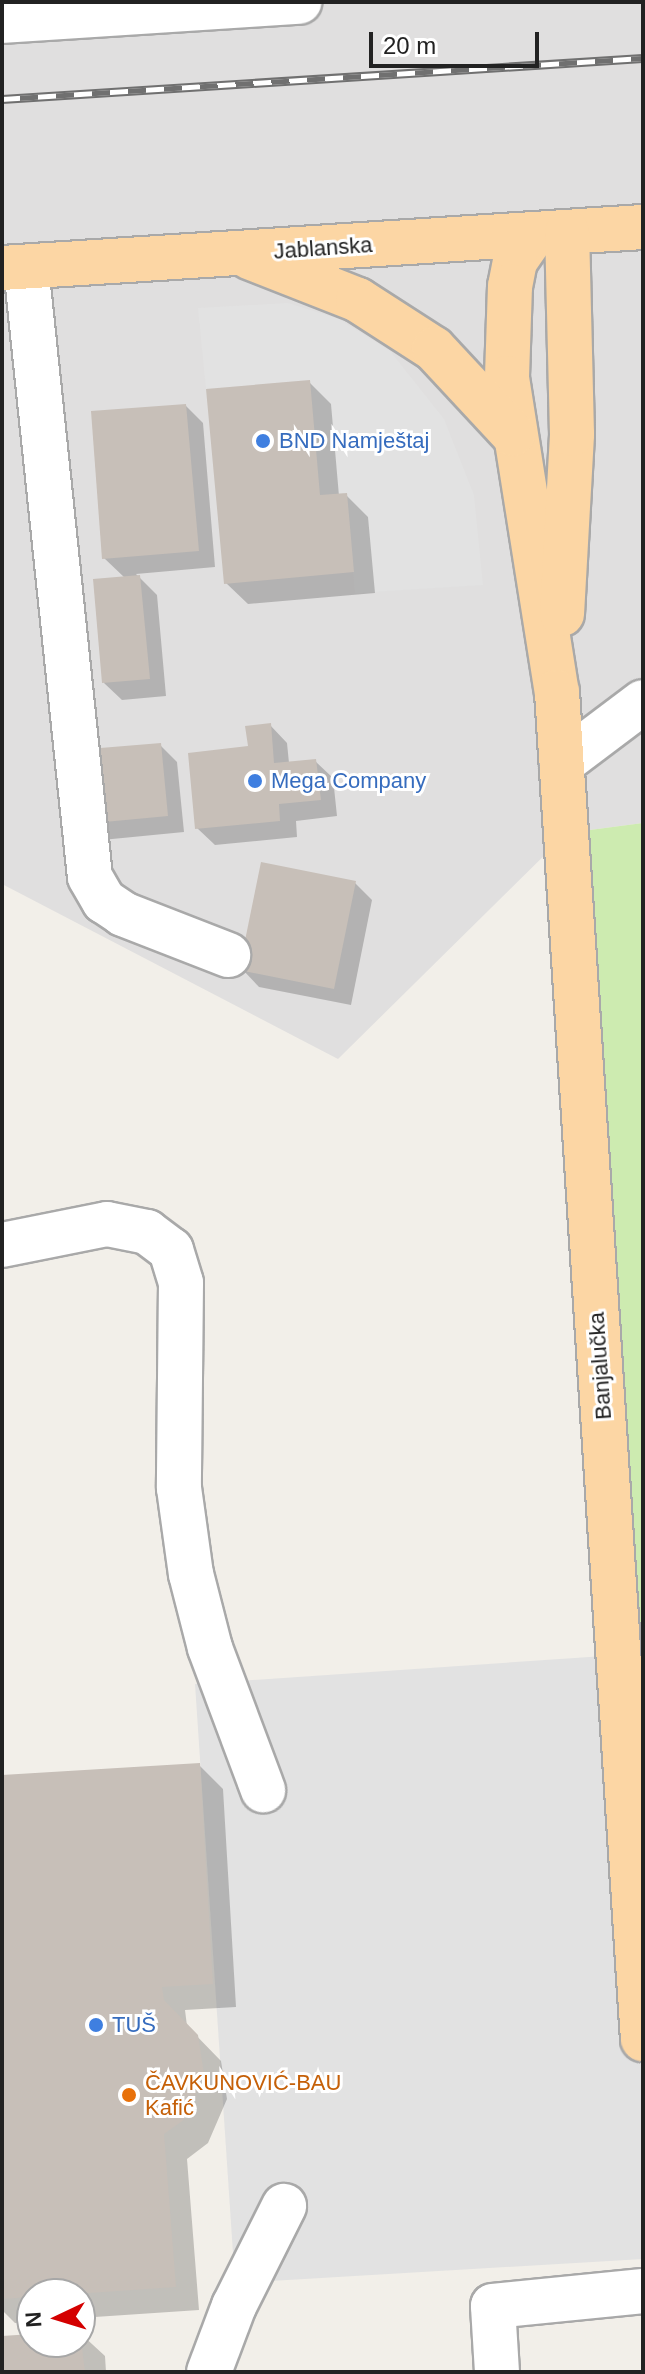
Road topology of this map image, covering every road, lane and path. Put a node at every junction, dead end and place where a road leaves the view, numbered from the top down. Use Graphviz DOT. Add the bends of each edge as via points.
graph roads {
  1 [pos="299,2"];
  2 [pos="110,8"];
  3 [pos="2,21"];
  4 [pos="643,227"];
  5 [pos="550,233"];
  6 [pos="240,253"];
  7 [pos="14,268"];
  8 [pos="513,434"];
  9 [pos="557,692"];
  10 [pos="639,714"];
  11 [pos="562,763"];
  12 [pos="228,955"];
  13 [pos="2,1245"];
  14 [pos="263,1790"];
  15 [pos="643,2039"];
  16 [pos="284,2206"];
  17 [pos="643,2291"];
  18 [pos="209,2372"];
  19 [pos="497,2372"];
  1 -- 2 [label="street"];
  2 -- 3 [label="street"];
  4 -- 5 [label="main road, Jablanska"];
  5 -- 6 [label="main road, Jablanska"];
  5 -- 8 [label="main road" via="515,261 506,317"];
  5 -- 9 [label="main road" via="572,434"];
  6 -- 7 [label="main road, Jablanska"];
  6 -- 8 [label="main road" via="358,300 434,349"];
  7 -- 12 [label="street" via="90,877 104,901 123,914"];
  8 -- 9 [label="main road"];
  9 -- 11 [label="main road, Banjalučka"];
  10 -- 11 [label="street"];
  11 -- 15 [label="main road, Banjalučka"];
  13 -- 14 [label="street" via="107,1224 147,1232 171,1250 181,1283 179,1488 191,1574 210,1648"];
  16 -- 18 [label="street" via="234,2306"];
  17 -- 19 [label="street" via="493,2306"];
}
